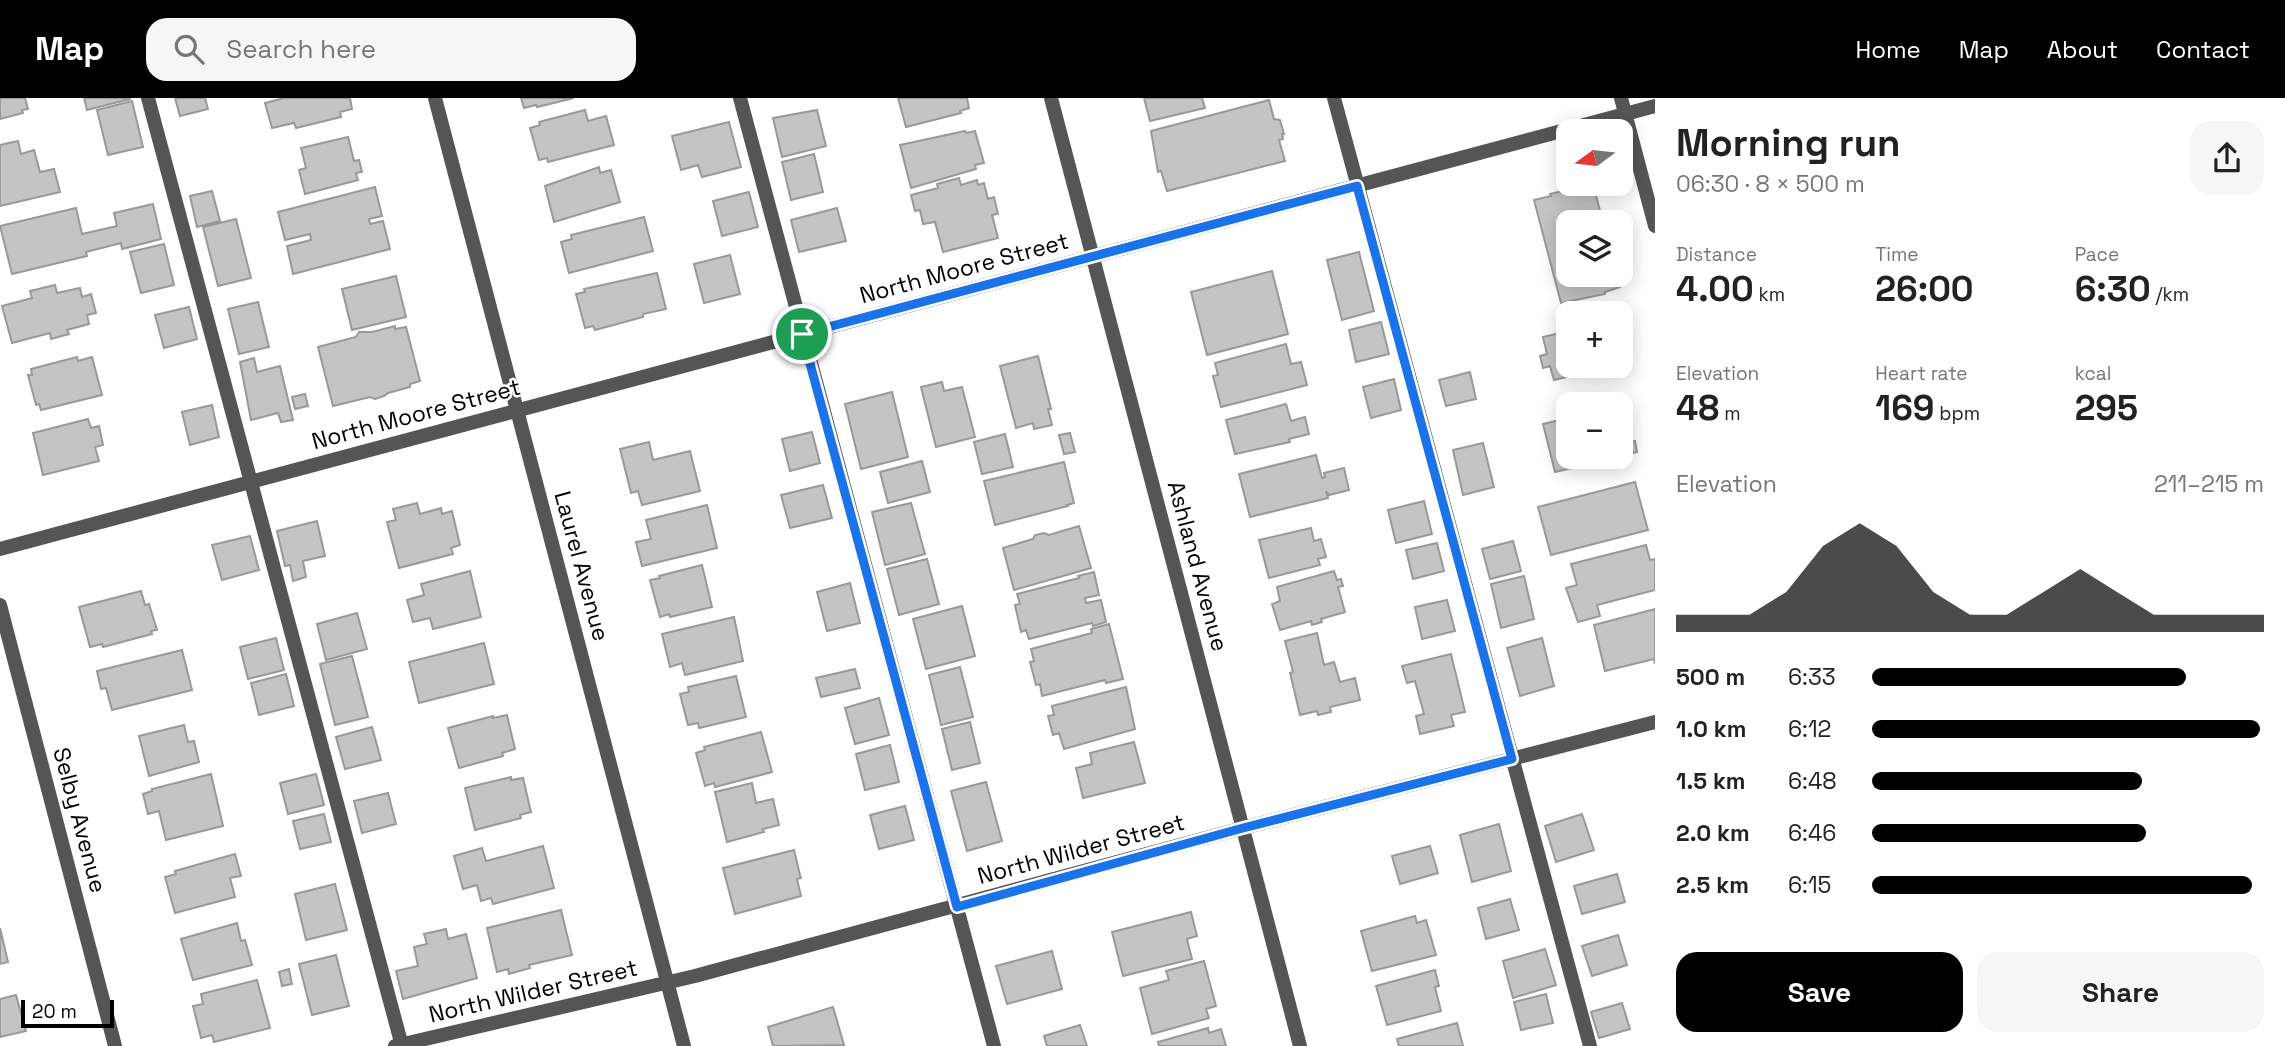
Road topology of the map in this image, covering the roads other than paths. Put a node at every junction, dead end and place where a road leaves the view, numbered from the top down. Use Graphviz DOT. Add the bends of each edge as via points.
graph roads {
  1 [pos="148,98"];
  2 [pos="435,98"];
  3 [pos="740,98"];
  4 [pos="1051,98"];
  5 [pos="1335,98"];
  6 [pos="1621,98"];
  7 [pos="1655,106"];
  8 [pos="1625,114"];
  9 [pos="1357,186"];
  10 [pos="1655,226"];
  11 [pos="1093,257"];
  12 [pos="802,334"];
  13 [pos="517,411"];
  14 [pos="251,482"];
  15 [pos="0,549"];
  16 [pos="0,605"];
  17 [pos="1655,722"];
  18 [pos="1512,759"];
  19 [pos="1243,828"];
  20 [pos="957,907"];
  21 [pos="667,983"];
  22 [pos="400,1045"];
  23 [pos="115,1046"];
  24 [pos="684,1046"];
  25 [pos="994,1046"];
  26 [pos="1300,1046"];
  27 [pos="1590,1046"];
  1 -- 14 [label="street"];
  2 -- 13 [label="street, Laurel Avenue"];
  3 -- 12 [label="street"];
  4 -- 11 [label="street, Ashland Avenue"];
  5 -- 9 [label="street"];
  6 -- 8 [label="street"];
  7 -- 8 [label="street, North Moore Street"];
  8 -- 9 [label="street, North Moore Street"];
  8 -- 10 [label="street"];
  9 -- 11 [label="street, North Moore Street"];
  9 -- 18 [label="street"];
  11 -- 12 [label="street, North Moore Street"];
  11 -- 19 [label="street, Ashland Avenue"];
  12 -- 13 [label="street, North Moore Street"];
  12 -- 20 [label="street"];
  13 -- 14 [label="street, North Moore Street"];
  13 -- 21 [label="street, Laurel Avenue"];
  14 -- 15 [label="street, North Moore Street"];
  14 -- 22 [label="street"];
  16 -- 23 [label="street, Selby Avenue"];
  17 -- 18 [label="street, North Wilder Street"];
  18 -- 19 [label="street, North Wilder Street"];
  18 -- 27 [label="street"];
  19 -- 20 [label="street, North Wilder Street"];
  19 -- 26 [label="street, Ashland Avenue"];
  20 -- 21 [label="street, North Wilder Street"];
  20 -- 25 [label="street"];
  21 -- 22 [label="street, North Wilder Street"];
  21 -- 24 [label="street, Laurel Avenue"];
}
